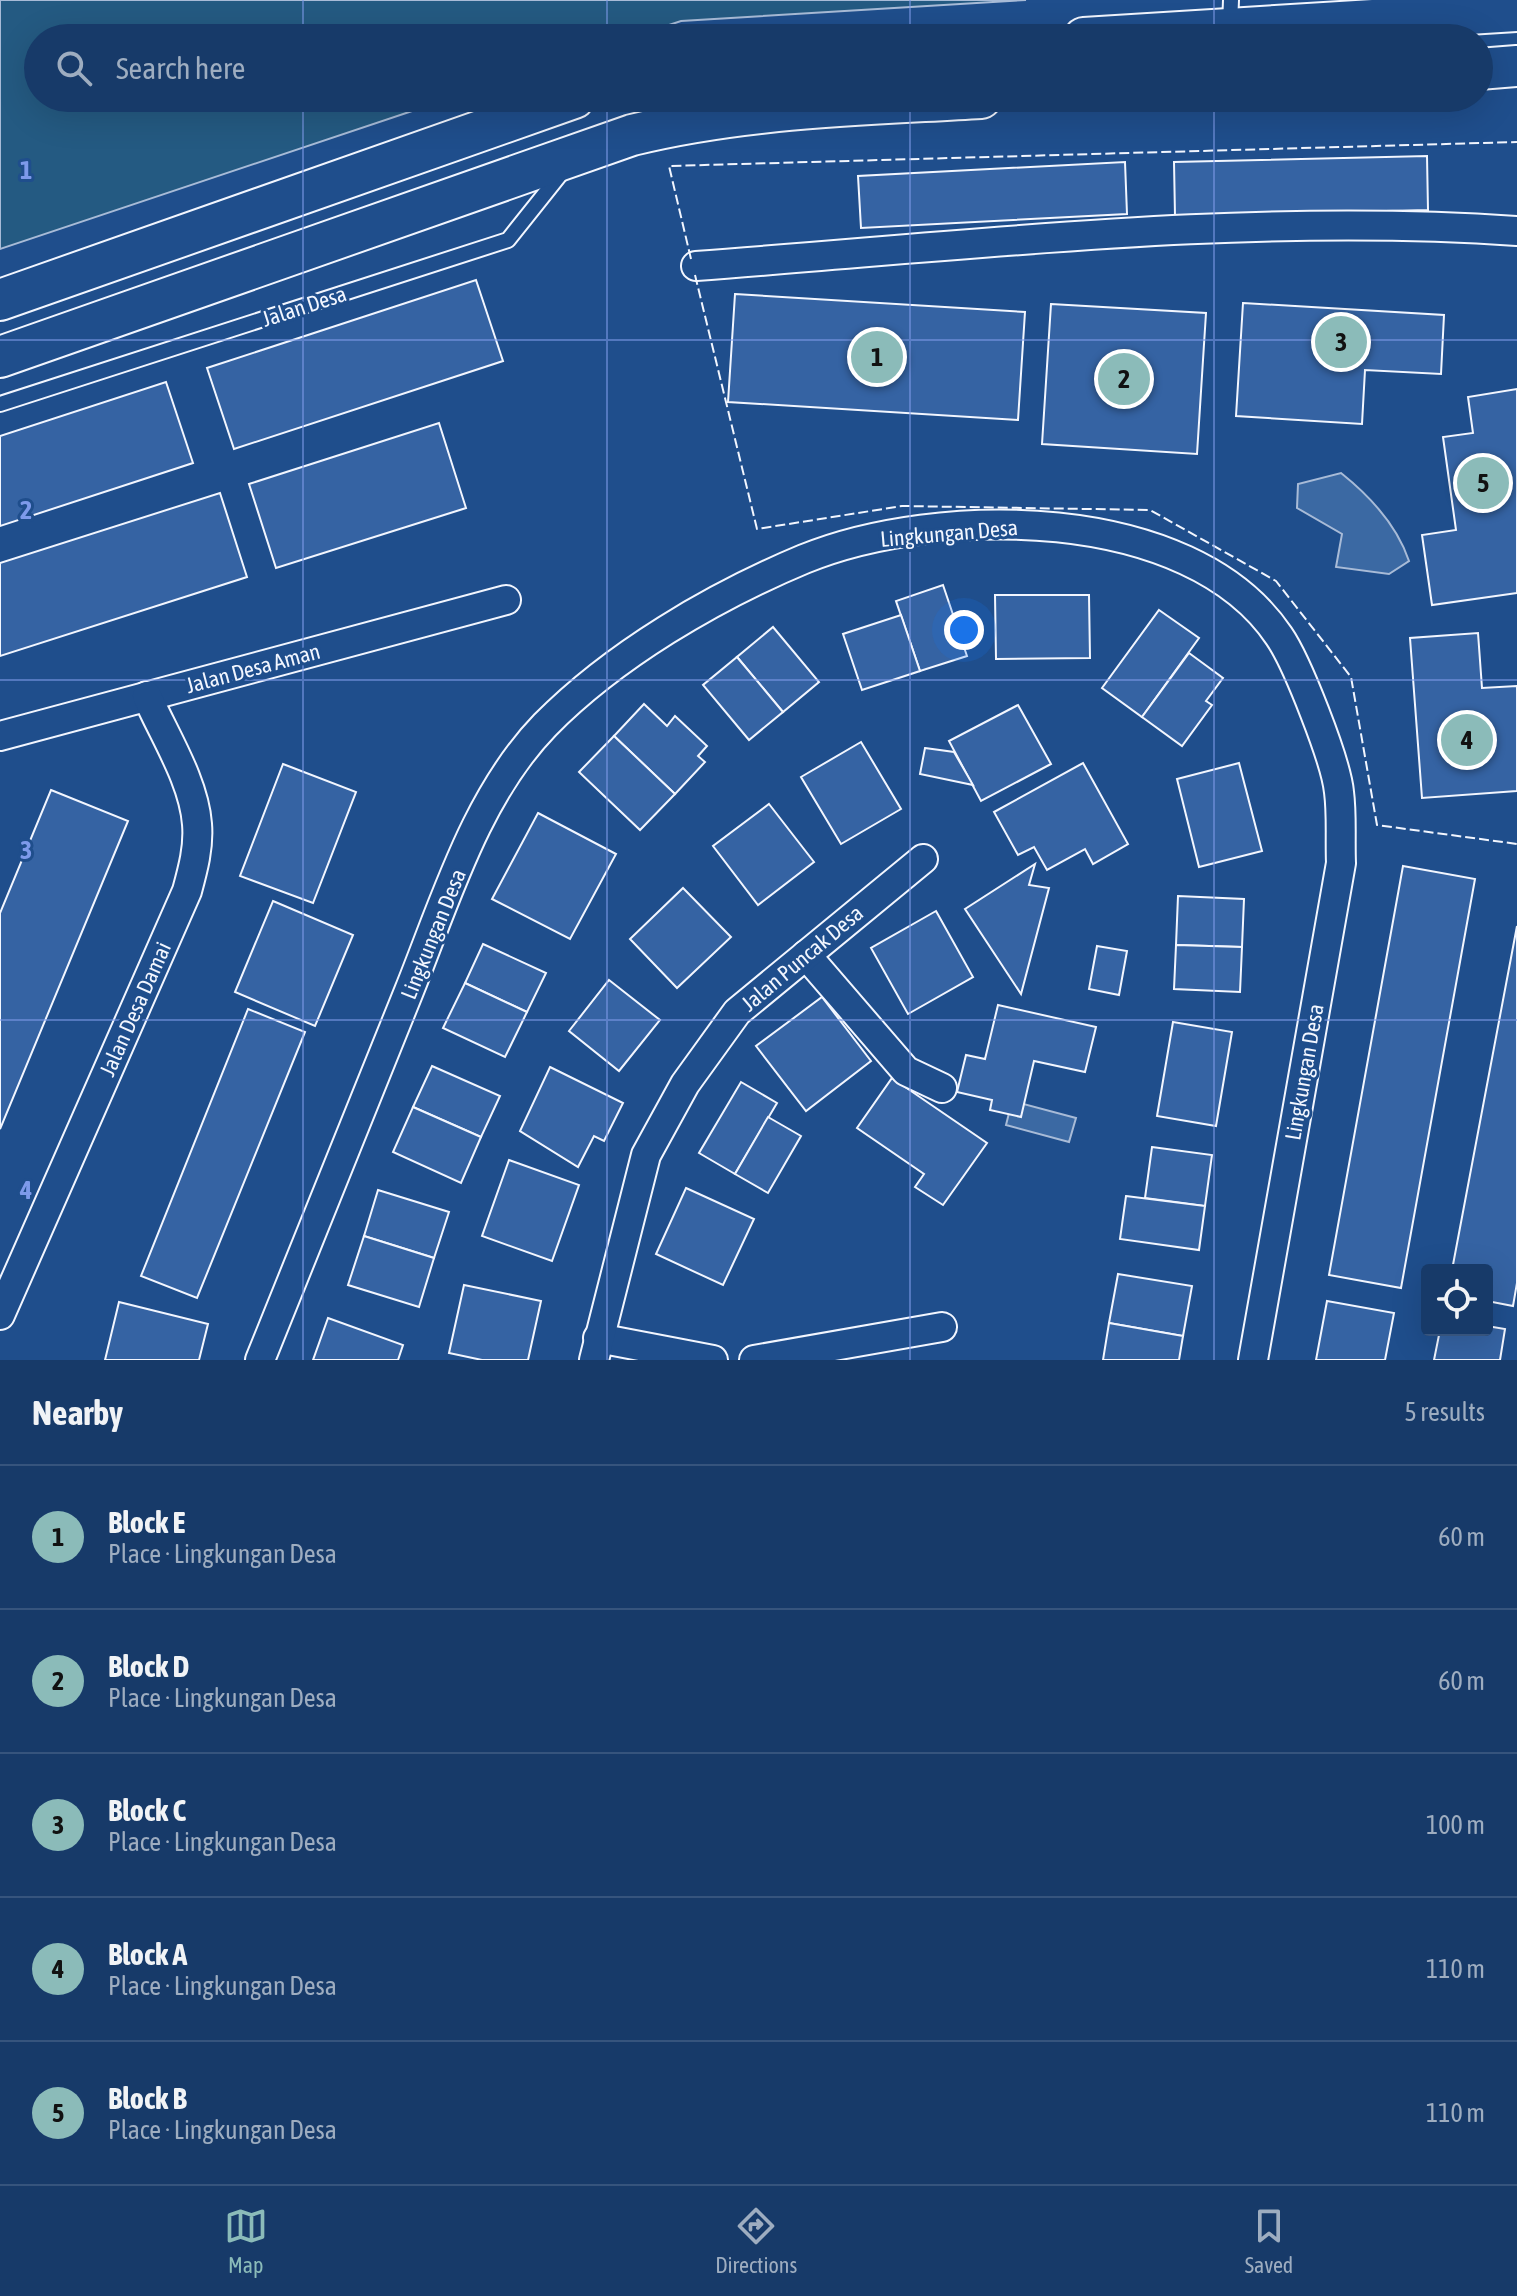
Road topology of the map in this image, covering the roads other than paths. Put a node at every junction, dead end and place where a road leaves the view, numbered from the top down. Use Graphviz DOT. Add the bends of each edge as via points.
graph roads {
  1 [pos="1517,11"];
  2 [pos="1230,15"];
  3 [pos="1173,24"];
  4 [pos="1517,66"];
  5 [pos="1493,68"];
  6 [pos="534,112"];
  7 [pos="759,112"];
  8 [pos="573,157"];
  9 [pos="1517,231"];
  10 [pos="696,266"];
  11 [pos="0,300"];
  12 [pos="0,357"];
  13 [pos="0,404"];
  14 [pos="506,600"];
  15 [pos="147,696"];
  16 [pos="0,736"];
  17 [pos="923,859"];
  18 [pos="806,955"];
  19 [pos="942,1088"];
  20 [pos="0,1315"];
  21 [pos="942,1327"];
  22 [pos="596,1349"];
  23 [pos="260,1360"];
  24 [pos="713,1360"];
  25 [pos="754,1360"];
  26 [pos="1253,1360"];
  1 -- 2 [label="main road"];
  2 -- 3 [label="main road"];
  4 -- 5 [label="main road"];
  6 -- 11 [label="main road"];
  7 -- 8 [label="main road" via="689,121"];
  8 -- 12 [label="main road"];
  8 -- 13 [label="lane, Jalan Desa" via="508,240"];
  9 -- 10 [label="street" via="1450,226 1132,231"];
  14 -- 15 [label="street, Jalan Desa Aman"];
  15 -- 16 [label="street, Jalan Desa Aman"];
  15 -- 20 [label="street, Jalan Desa Damai" via="186,784 197,821 197,852 187,891"];
  17 -- 18 [label="street, Jalan Puncak Desa"];
  18 -- 19 [label="street" via="906,1071"];
  18 -- 22 [label="street, Jalan Puncak Desa" via="737,1012 685,1084 646,1155"];
  21 -- 25 [label="street"];
  22 -- 24 [label="street, Jalan Puncak Desa"];
  23 -- 26 [label="street, Lingkungan Desa" via="454,881 493,796 543,727 626,655 805,559 885,534 1052,525 1120,536 1192,562 1240,594 1279,636 1316,716 1339,788 1341,863"];
}
